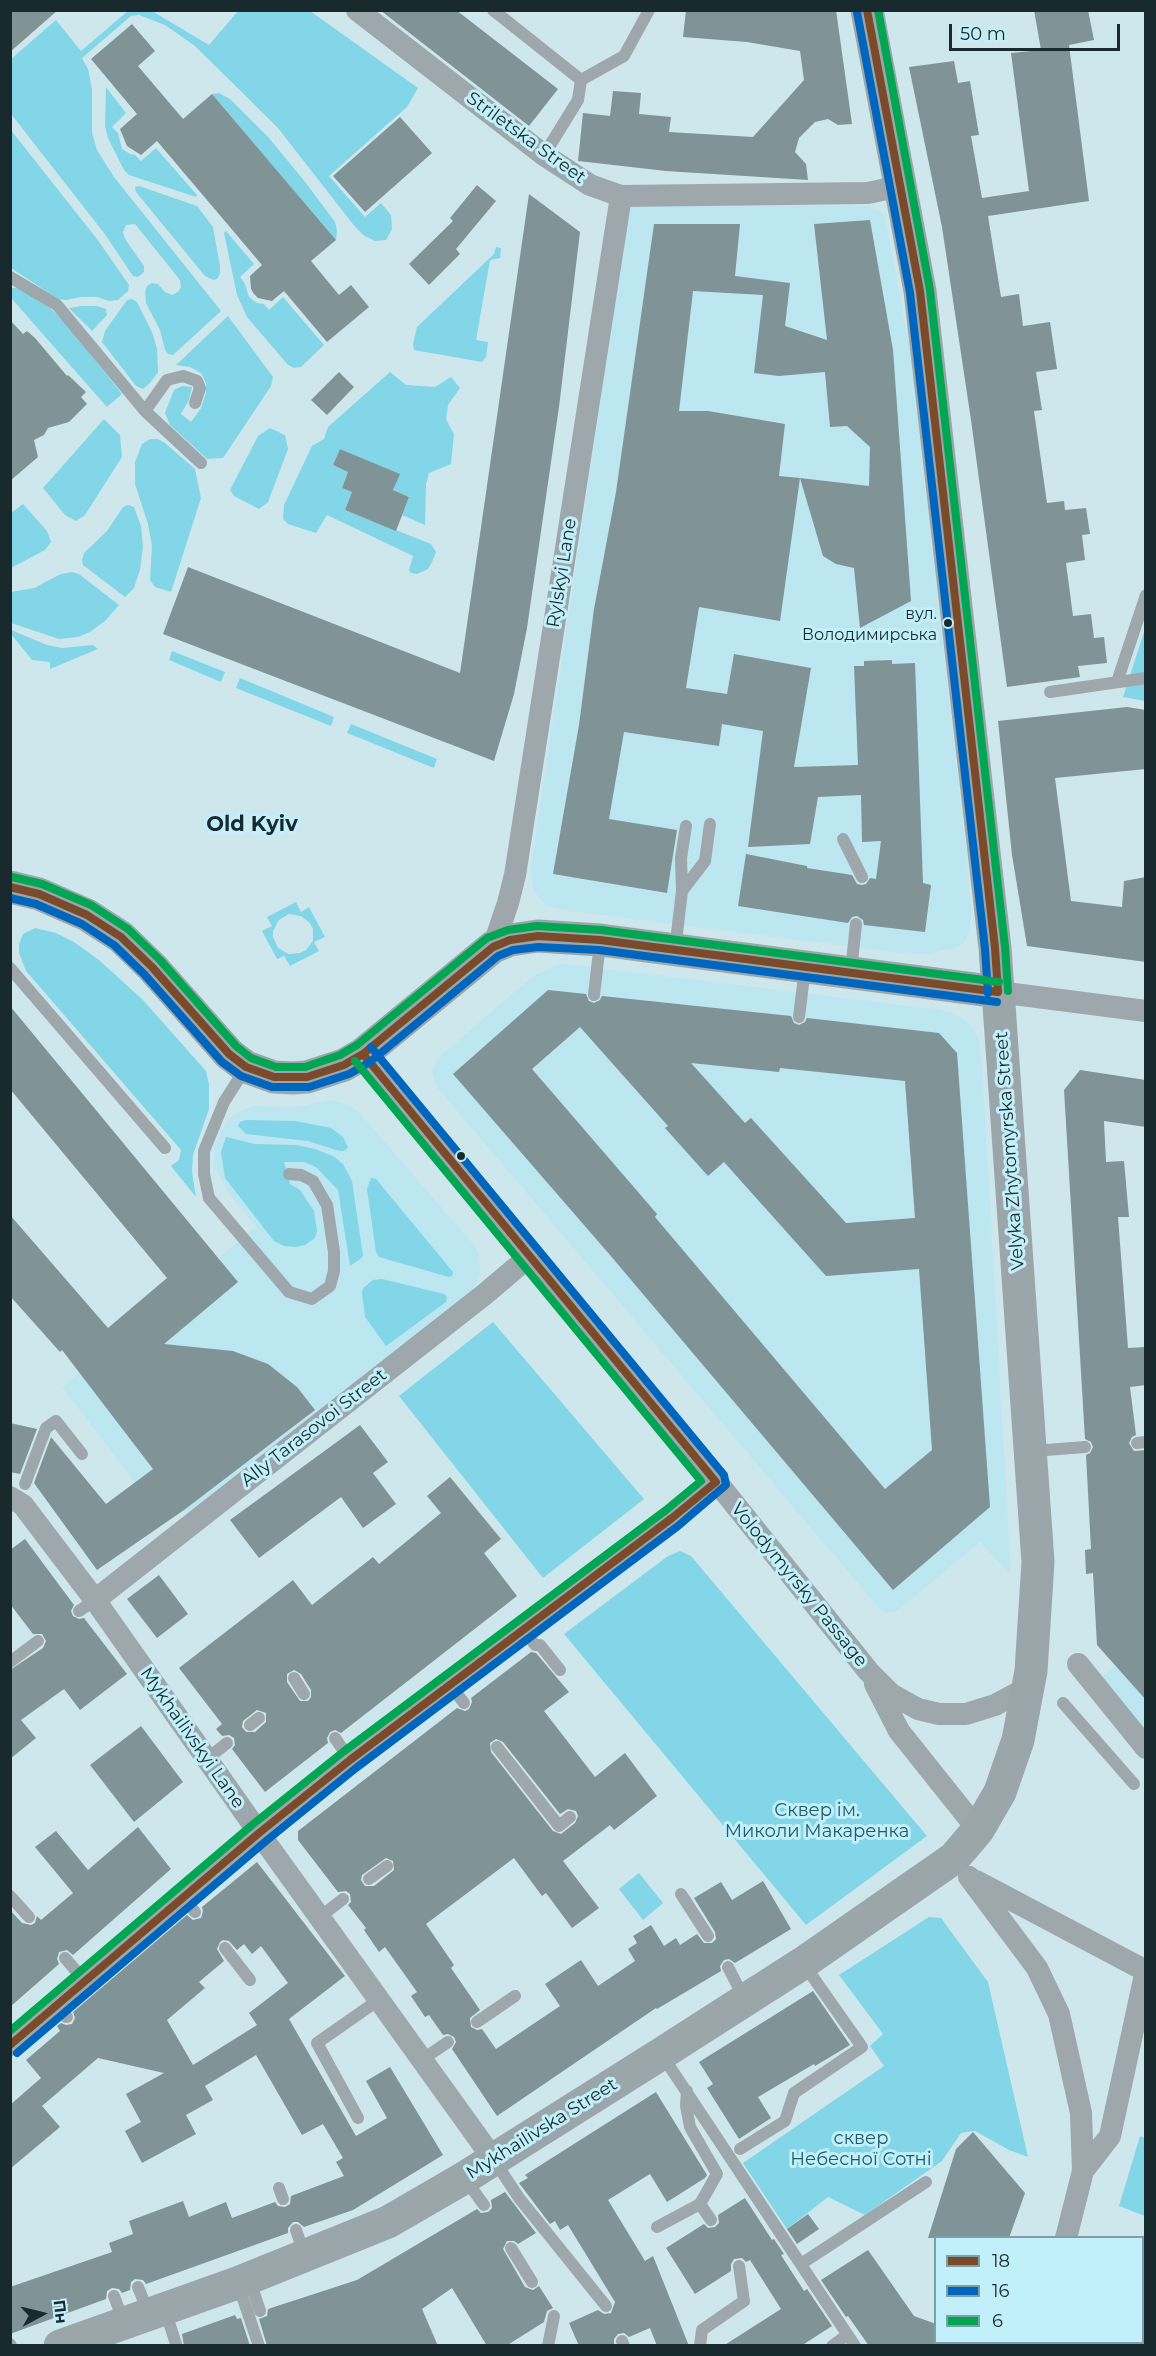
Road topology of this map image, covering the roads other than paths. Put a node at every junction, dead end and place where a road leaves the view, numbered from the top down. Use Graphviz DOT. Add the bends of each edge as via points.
graph roads {
  1 [pos="357,10"];
  2 [pos="493,10"];
  3 [pos="649,10"];
  4 [pos="867,10"];
  5 [pos="581,80"];
  6 [pos="544,155"];
  7 [pos="900,186"];
  8 [pos="621,196"];
  9 [pos="10,277"];
  10 [pos="195,403"];
  11 [pos="145,411"];
  12 [pos="201,463"];
  13 [pos="1146,596"];
  14 [pos="1146,678"];
  15 [pos="1117,682"];
  16 [pos="1050,692"];
  17 [pos="710,824"];
  18 [pos="686,826"];
  19 [pos="843,839"];
  20 [pos="862,877"];
  21 [pos="10,887"];
  22 [pos="682,891"];
  23 [pos="856,924"];
  24 [pos="600,940"];
  25 [pos="493,947"];
  26 [pos="675,950"];
  27 [pos="805,967"];
  28 [pos="10,968"];
  29 [pos="851,973"];
  30 [pos="998,992"];
  31 [pos="594,995"];
  32 [pos="1146,1011"];
  33 [pos="799,1017"];
  34 [pos="363,1054"];
  35 [pos="246,1067"];
  36 [pos="165,1148"];
  37 [pos="289,1173"];
  38 [pos="531,1255"];
  39 [pos="1085,1447"];
  40 [pos="1031,1451"];
  41 [pos="82,1454"];
  42 [pos="716,1482"];
  43 [pos="18,1491"];
  44 [pos="87,1605"];
  45 [pos="523,1629"];
  46 [pos="38,1641"];
  47 [pos="10,1662"];
  48 [pos="1078,1664"];
  49 [pos="560,1670"];
  50 [pos="869,1672"];
  51 [pos="294,1678"];
  52 [pos="450,1685"];
  53 [pos="1029,1687"];
  54 [pos="304,1694"];
  55 [pos="464,1703"];
  56 [pos="1063,1703"];
  57 [pos="335,1738"];
  58 [pos="227,1743"];
  59 [pos="497,1747"];
  60 [pos="1146,1748"];
  61 [pos="207,1759"];
  62 [pos="350,1760"];
  63 [pos="1134,1784"];
  64 [pos="570,1817"];
  65 [pos="978,1830"];
  66 [pos="259,1833"];
  67 [pos="387,1866"];
  68 [pos="369,1879"];
  69 [pos="681,1894"];
  70 [pos="10,1896"];
  71 [pos="343,1899"];
  72 [pos="29,1917"];
  73 [pos="320,1917"];
  74 [pos="708,1936"];
  75 [pos="225,1948"];
  76 [pos="65,1958"];
  77 [pos="803,1964"];
  78 [pos="728,1967"];
  79 [pos="1145,1970"];
  80 [pos="84,1980"];
  81 [pos="250,1980"];
  82 [pos="514,1996"];
  83 [pos="380,1999"];
  84 [pos="746,2001"];
  85 [pos="477,2022"];
  86 [pos="448,2042"];
  87 [pos="10,2044"];
  88 [pos="661,2054"];
  89 [pos="423,2059"];
  90 [pos="687,2091"];
  91 [pos="358,2118"];
  92 [pos="740,2149"];
  93 [pos="494,2160"];
  94 [pos="1083,2171"];
  95 [pos="464,2178"];
  96 [pos="926,2182"];
  97 [pos="700,2204"];
  98 [pos="484,2205"];
  99 [pos="711,2220"];
  100 [pos="657,2227"];
  101 [pos="1067,2236"];
  102 [pos="511,2248"];
  103 [pos="801,2264"];
  104 [pos="739,2266"];
  105 [pos="243,2280"];
  106 [pos="532,2282"];
  107 [pos="138,2306"];
  108 [pos="606,2306"];
  109 [pos="260,2311"];
  110 [pos="554,2316"];
  111 [pos="847,2335"];
  112 [pos="176,2344"];
  113 [pos="60,2346"];
  114 [pos="259,2346"];
  115 [pos="548,2346"];
  116 [pos="700,2346"];
  117 [pos="832,2346"];
  118 [pos="855,2346"];
  1 -- 6 [label="street, Striletska Street"];
  2 -- 5 [label="lane"];
  3 -- 5 [label="lane" via="624,56"];
  4 -- 7 [label="main road, Velyka Zhytomyrska Street"];
  5 -- 6 [label="lane" via="578,100"];
  6 -- 8 [label="street, Striletska Street" via="590,184"];
  7 -- 8 [label="street, Striletska Street" via="868,193"];
  7 -- 30 [label="main road, Velyka Zhytomyrska Street" via="928,348"];
  8 -- 25 [label="street, Rylskyi Lane" via="515,875"];
  9 -- 11 [label="lane" via="57,305"];
  10 -- 11 [label="lane" via="200,388 197,381 183,376 167,380"];
  11 -- 12 [label="lane"];
  13 -- 15 [label="lane"];
  14 -- 15 [label="lane"];
  15 -- 16 [label="lane"];
  17 -- 22 [label="lane" via="705,861"];
  18 -- 22 [label="lane" via="681,858"];
  19 -- 20 [label="lane"];
  21 -- 35 [label="main road" via="39,894 87,915 122,937 229,1054"];
  22 -- 26 [label="lane"];
  23 -- 29 [label="lane"];
  24 -- 25 [label="main road" via="538,936"];
  24 -- 26 [label="main road"];
  24 -- 31 [label="lane"];
  25 -- 34 [label="main road"];
  26 -- 27 [label="main road"];
  27 -- 29 [label="main road"];
  27 -- 33 [label="lane"];
  28 -- 36 [label="lane"];
  29 -- 30 [label="main road"];
  30 -- 32 [label="street"];
  30 -- 40 [label="main road, Velyka Zhytomyrska Street"];
  34 -- 35 [label="main road" via="334,1069 293,1078 274,1077"];
  34 -- 38 [label="street, Volodymyrsky Passage"];
  35 -- 37 [label="lane" via="224,1102 204,1151 209,1198 288,1292 312,1299 330,1286 334,1271 327,1205 313,1181"];
  38 -- 42 [label="street, Volodymyrsky Passage"];
  38 -- 44 [label="street, Ally Tarasovoi Street"];
  39 -- 40 [label="lane"];
  40 -- 53 [label="main road, Velyka Zhytomyrska Street" via="1038,1562"];
  41 -- 43 [label="lane" via="56,1421 46,1428"];
  42 -- 45 [label="street"];
  42 -- 50 [label="street, Volodymyrsky Passage"];
  43 -- 44 [label="street, Mykhailivskyi Lane"];
  44 -- 61 [label="street, Mykhailivskyi Lane"];
  45 -- 49 [label="lane"];
  45 -- 52 [label="street"];
  46 -- 47 [label="lane"];
  48 -- 60 [label="street"];
  50 -- 53 [label="street, Volodymyrsky Passage" via="891,1694 918,1709 939,1714 966,1714 995,1705"];
  50 -- 65 [label="street" via="899,1731"];
  51 -- 54 [label="lane"];
  52 -- 55 [label="lane"];
  52 -- 62 [label="street"];
  53 -- 65 [label="main road, Velyka Zhytomyrska Street" via="1018,1740 1000,1792"];
  56 -- 63 [label="lane"];
  57 -- 62 [label="lane"];
  58 -- 61 [label="lane"];
  59 -- 64 [label="lane" via="559,1826"];
  61 -- 66 [label="street, Mykhailivskyi Lane"];
  62 -- 66 [label="street"];
  65 -- 77 [label="main road, Mykhailivska Street" via="954,1858"];
  66 -- 73 [label="street, Mykhailivskyi Lane"];
  66 -- 80 [label="street" via="189,1904"];
  67 -- 68 [label="lane"];
  69 -- 74 [label="lane"];
  70 -- 72 [label="lane"];
  71 -- 73 [label="lane"];
  73 -- 83 [label="street, Mykhailivskyi Lane"];
  75 -- 81 [label="lane"];
  76 -- 80 [label="lane"];
  77 -- 84 [label="main road, Mykhailivska Street"];
  77 -- 92 [label="lane" via="862,2047 794,2093 785,2121"];
  78 -- 84 [label="lane"];
  79 -- 94 [label="street" via="1110,2136"];
  79 -- 94 [label="street" via="969,1877 1037,1968 1059,2014 1081,2113"];
  80 -- 87 [label="street"];
  82 -- 85 [label="lane"];
  83 -- 89 [label="street, Mykhailivskyi Lane"];
  83 -- 91 [label="lane" via="317,2043"];
  84 -- 88 [label="main road, Mykhailivska Street"];
  86 -- 89 [label="lane"];
  88 -- 90 [label="lane"];
  88 -- 93 [label="main road, Mykhailivska Street"];
  89 -- 93 [label="street, Mykhailivskyi Lane"];
  90 -- 97 [label="lane" via="690,2127 717,2174"];
  90 -- 103 [label="lane"];
  93 -- 95 [label="main road, Mykhailivska Street"];
  93 -- 108 [label="lane" via="519,2198"];
  94 -- 101 [label="street"];
  95 -- 98 [label="lane"];
  95 -- 105 [label="main road, Mykhailivska Street" via="388,2222 301,2244"];
  96 -- 103 [label="lane"];
  97 -- 99 [label="lane"];
  97 -- 100 [label="lane"];
  102 -- 106 [label="lane"];
  103 -- 111 [label="lane"];
  104 -- 116 [label="lane" via="744,2301 702,2330"];
  105 -- 107 [label="main road, Mykhailivska Street"];
  105 -- 109 [label="lane"];
  105 -- 114 [label="lane"];
  107 -- 112 [label="lane"];
  107 -- 113 [label="main road, Mykhailivska Street"];
  110 -- 115 [label="lane"];
  111 -- 117 [label="lane"];
  111 -- 118 [label="lane"];
}
